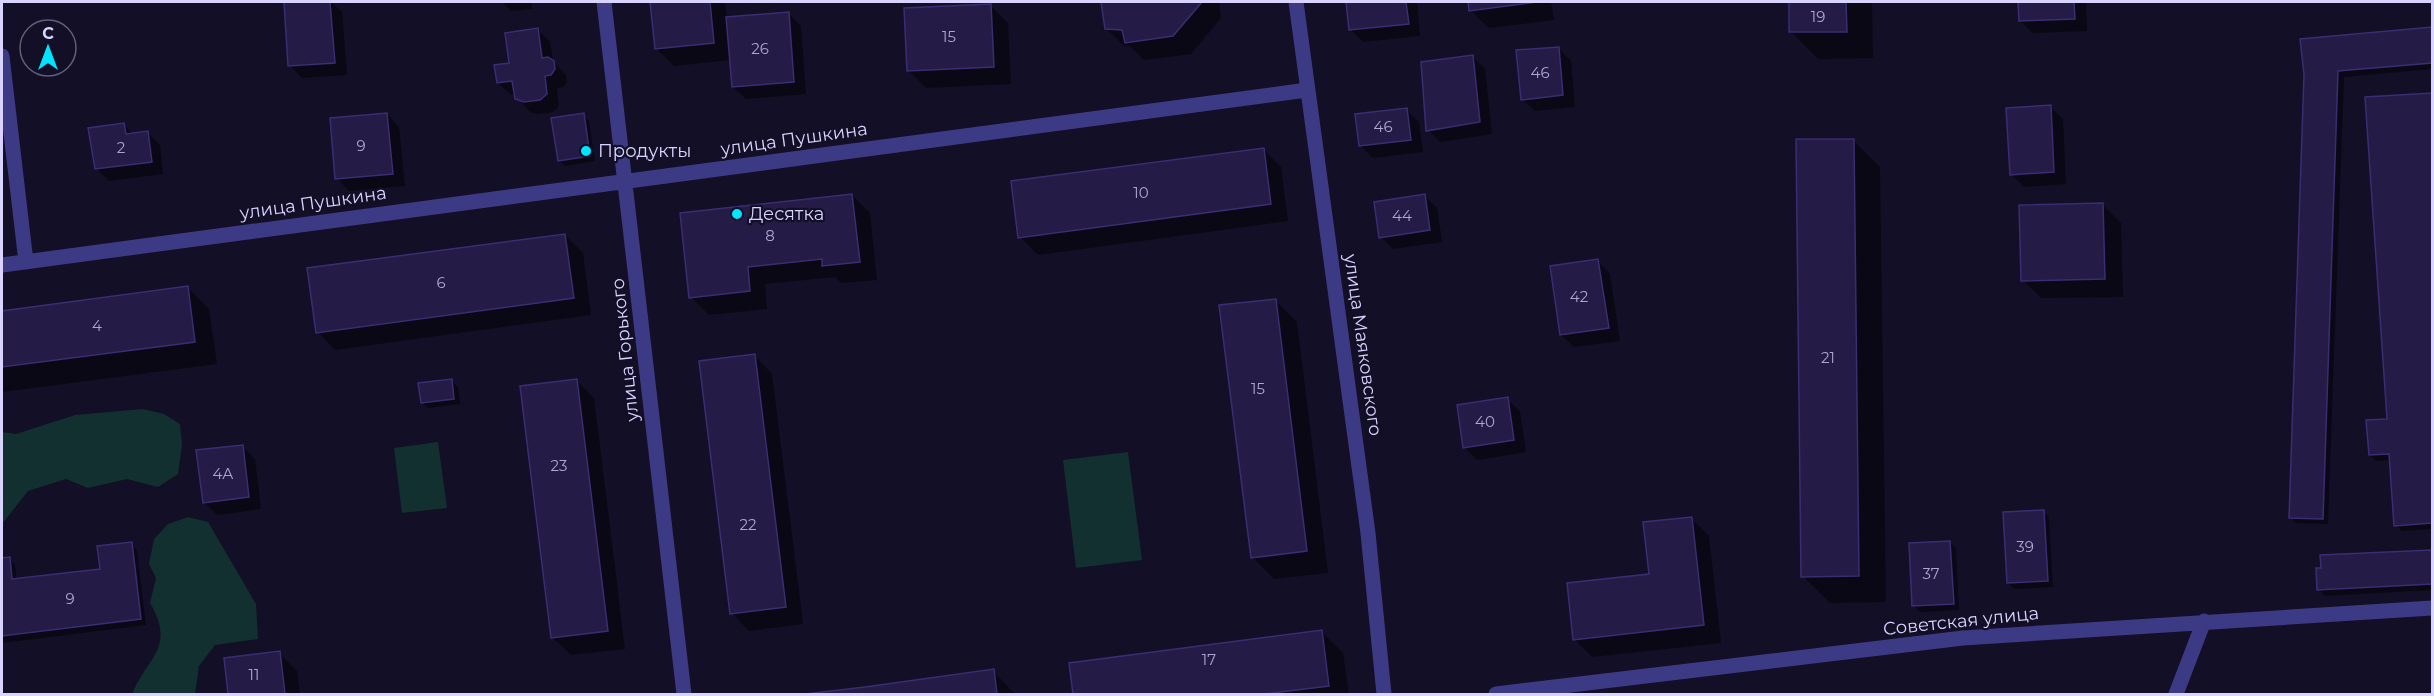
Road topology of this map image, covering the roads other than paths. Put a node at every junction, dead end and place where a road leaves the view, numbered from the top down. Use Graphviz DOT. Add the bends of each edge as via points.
graph roads {
  1 [pos="604,2"];
  2 [pos="1296,2"];
  3 [pos="2,56"];
  4 [pos="1307,90"];
  5 [pos="626,181"];
  6 [pos="26,262"];
  7 [pos="2,265"];
  8 [pos="2433,608"];
  9 [pos="2204,621"];
  10 [pos="684,694"];
  11 [pos="1384,694"];
  12 [pos="1496,694"];
  13 [pos="2176,694"];
  1 -- 5 [label="street, улица Горького"];
  2 -- 4 [label="street, улица Маяковского"];
  3 -- 6 [label="street"];
  4 -- 5 [label="street, улица Пушкина"];
  4 -- 11 [label="street, улица Маяковского" via="1371,552"];
  5 -- 6 [label="street, улица Пушкина"];
  5 -- 10 [label="street, улица Горького"];
  6 -- 7 [label="street, улица Пушкина"];
  8 -- 9 [label="street, Советская улица"];
  9 -- 12 [label="street, Советская улица" via="1963,638"];
  9 -- 13 [label="street"];
}
